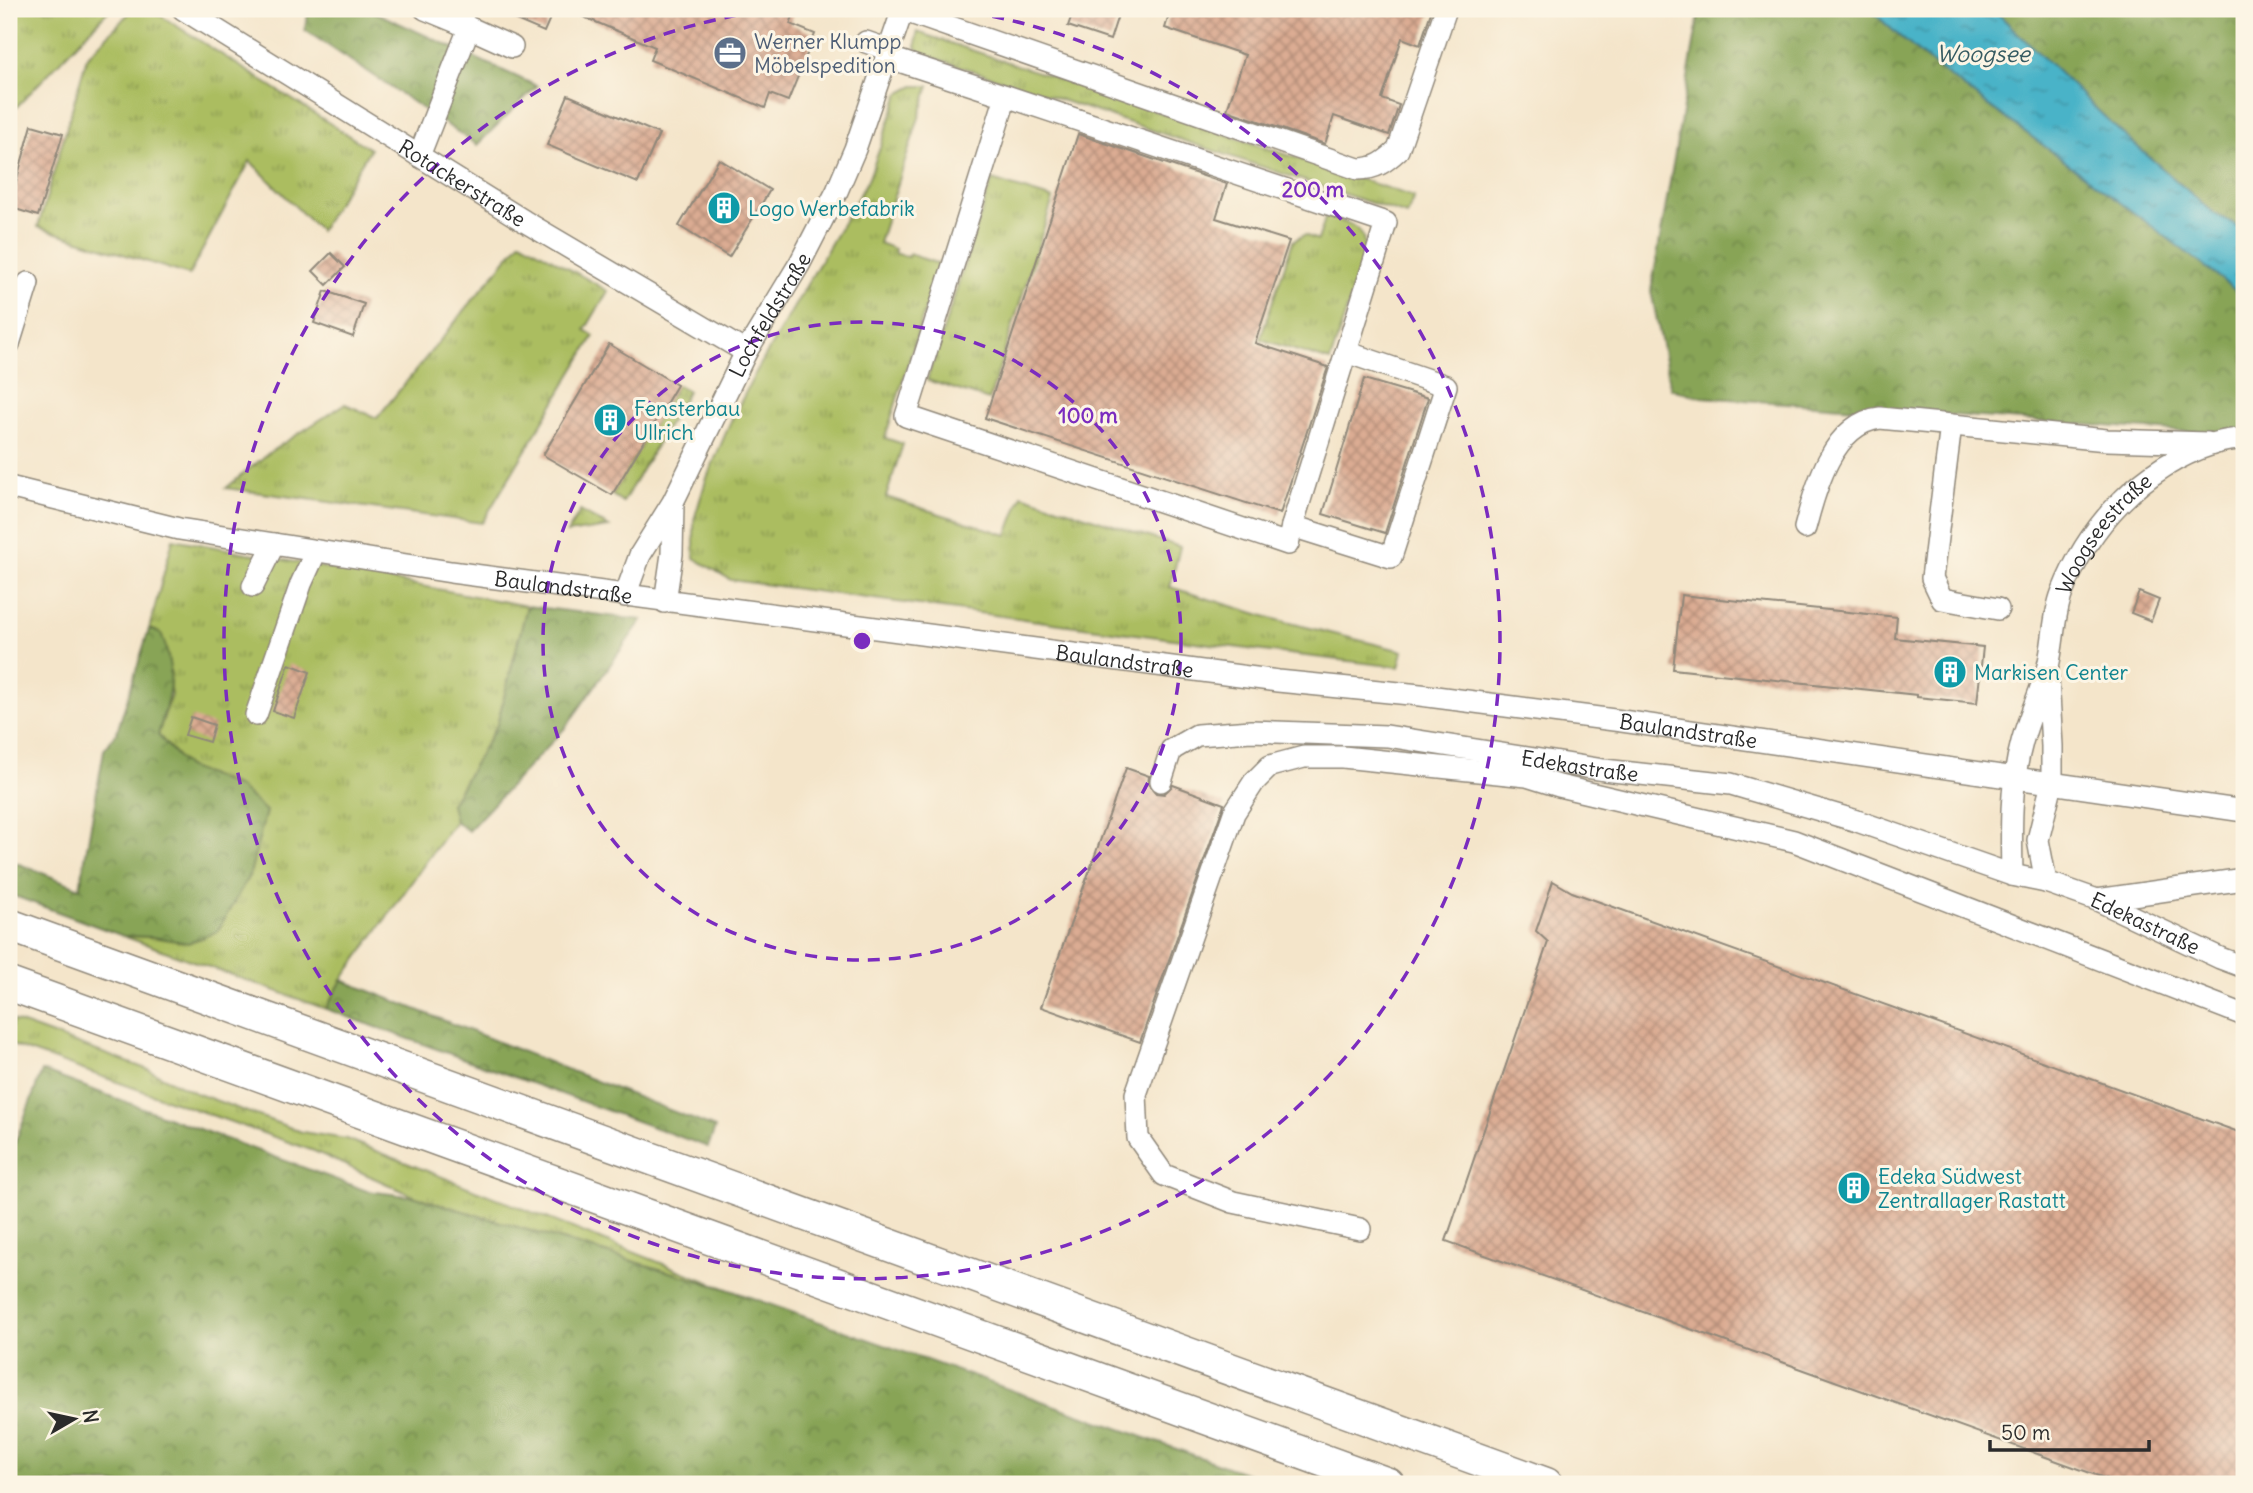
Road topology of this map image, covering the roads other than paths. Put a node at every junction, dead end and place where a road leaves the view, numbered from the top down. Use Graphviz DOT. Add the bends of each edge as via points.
graph roads {
  1 [pos="183,9"];
  2 [pos="425,9"];
  3 [pos="902,9"];
  4 [pos="1446,9"];
  5 [pos="464,20"];
  6 [pos="866,41"];
  7 [pos="512,47"];
  8 [pos="888,53"];
  9 [pos="1006,96"];
  10 [pos="419,156"];
  11 [pos="28,283"];
  12 [pos="9,344"];
  13 [pos="746,352"];
  14 [pos="1346,352"];
  15 [pos="1951,425"];
  16 [pos="2244,438"];
  17 [pos="2214,443"];
  18 [pos="9,487"];
  19 [pos="673,502"];
  20 [pos="1292,526"];
  21 [pos="1805,528"];
  22 [pos="274,544"];
  23 [pos="316,551"];
  24 [pos="253,586"];
  25 [pos="625,596"];
  26 [pos="665,602"];
  27 [pos="1998,609"];
  28 [pos="2048,666"];
  29 [pos="256,715"];
  30 [pos="2015,779"];
  31 [pos="1161,781"];
  32 [pos="2052,783"];
  33 [pos="2244,811"];
  34 [pos="2012,875"];
  35 [pos="2244,879"];
  36 [pos="2046,882"];
  37 [pos="2097,900"];
  38 [pos="9,925"];
  39 [pos="2244,967"];
  40 [pos="9,984"];
  41 [pos="2244,1015"];
  42 [pos="1360,1229"];
  43 [pos="1388,1484"];
  44 [pos="1546,1484"];
  1 -- 10 [label="street, Rotackerstraße"];
  2 -- 5 [label="street"];
  3 -- 4 [label="street" via="1026,45 1358,169 1373,169 1398,150"];
  3 -- 8 [label="street, Lochfeldstraße"];
  5 -- 7 [label="street"];
  5 -- 10 [label="street"];
  6 -- 8 [label="street"];
  8 -- 9 [label="street"];
  8 -- 13 [label="street, Lochfeldstraße" via="837,191"];
  9 -- 14 [label="street" via="1387,223"];
  9 -- 20 [label="street" via="906,416 1288,544"];
  10 -- 13 [label="street, Rotackerstraße"];
  11 -- 12 [label="street"];
  13 -- 19 [label="street, Lochfeldstraße"];
  14 -- 20 [label="street"];
  14 -- 20 [label="street" via="1446,386 1391,557"];
  15 -- 17 [label="street, Woogseestraße" via="2107,440"];
  15 -- 21 [label="street, Woogseestraße" via="1866,419 1850,431 1818,480"];
  15 -- 27 [label="street" via="1932,578 1942,599"];
  16 -- 17 [label="street, Woogseestraße"];
  17 -- 28 [label="street, Woogseestraße" via="2176,460 2142,483 2112,510 2088,542 2062,595"];
  18 -- 22 [label="street, Baulandstraße" via="179,529"];
  19 -- 25 [label="street, Lochfeldstraße" via="640,555"];
  19 -- 26 [label="street, Lochfeldstraße"];
  22 -- 23 [label="street, Baulandstraße"];
  22 -- 24 [label="street"];
  23 -- 25 [label="street, Baulandstraße"];
  23 -- 29 [label="street"];
  25 -- 26 [label="street, Baulandstraße"];
  26 -- 30 [label="street, Baulandstraße" via="1622,721"];
  28 -- 30 [label="street, Woogseestraße"];
  28 -- 32 [label="street, Woogseestraße"];
  30 -- 32 [label="street, Baulandstraße"];
  30 -- 34 [label="street"];
  31 -- 34 [label="street, Edekastraße" via="1171,750 1197,735 1251,731 1387,736 1604,770 1731,784 1857,821"];
  32 -- 33 [label="street, Baulandstraße"];
  32 -- 36 [label="street" via="2038,839"];
  34 -- 36 [label="street, Edekastraße"];
  35 -- 37 [label="street"];
  36 -- 37 [label="street, Edekastraße"];
  37 -- 39 [label="street, Edekastraße"];
  38 -- 44 [label="highway"];
  40 -- 43 [label="highway"];
  41 -- 42 [label="street" via="1794,841 1527,776 1304,757 1270,766 1234,813 1136,1094 1138,1138 1164,1175 1233,1202"];
}
